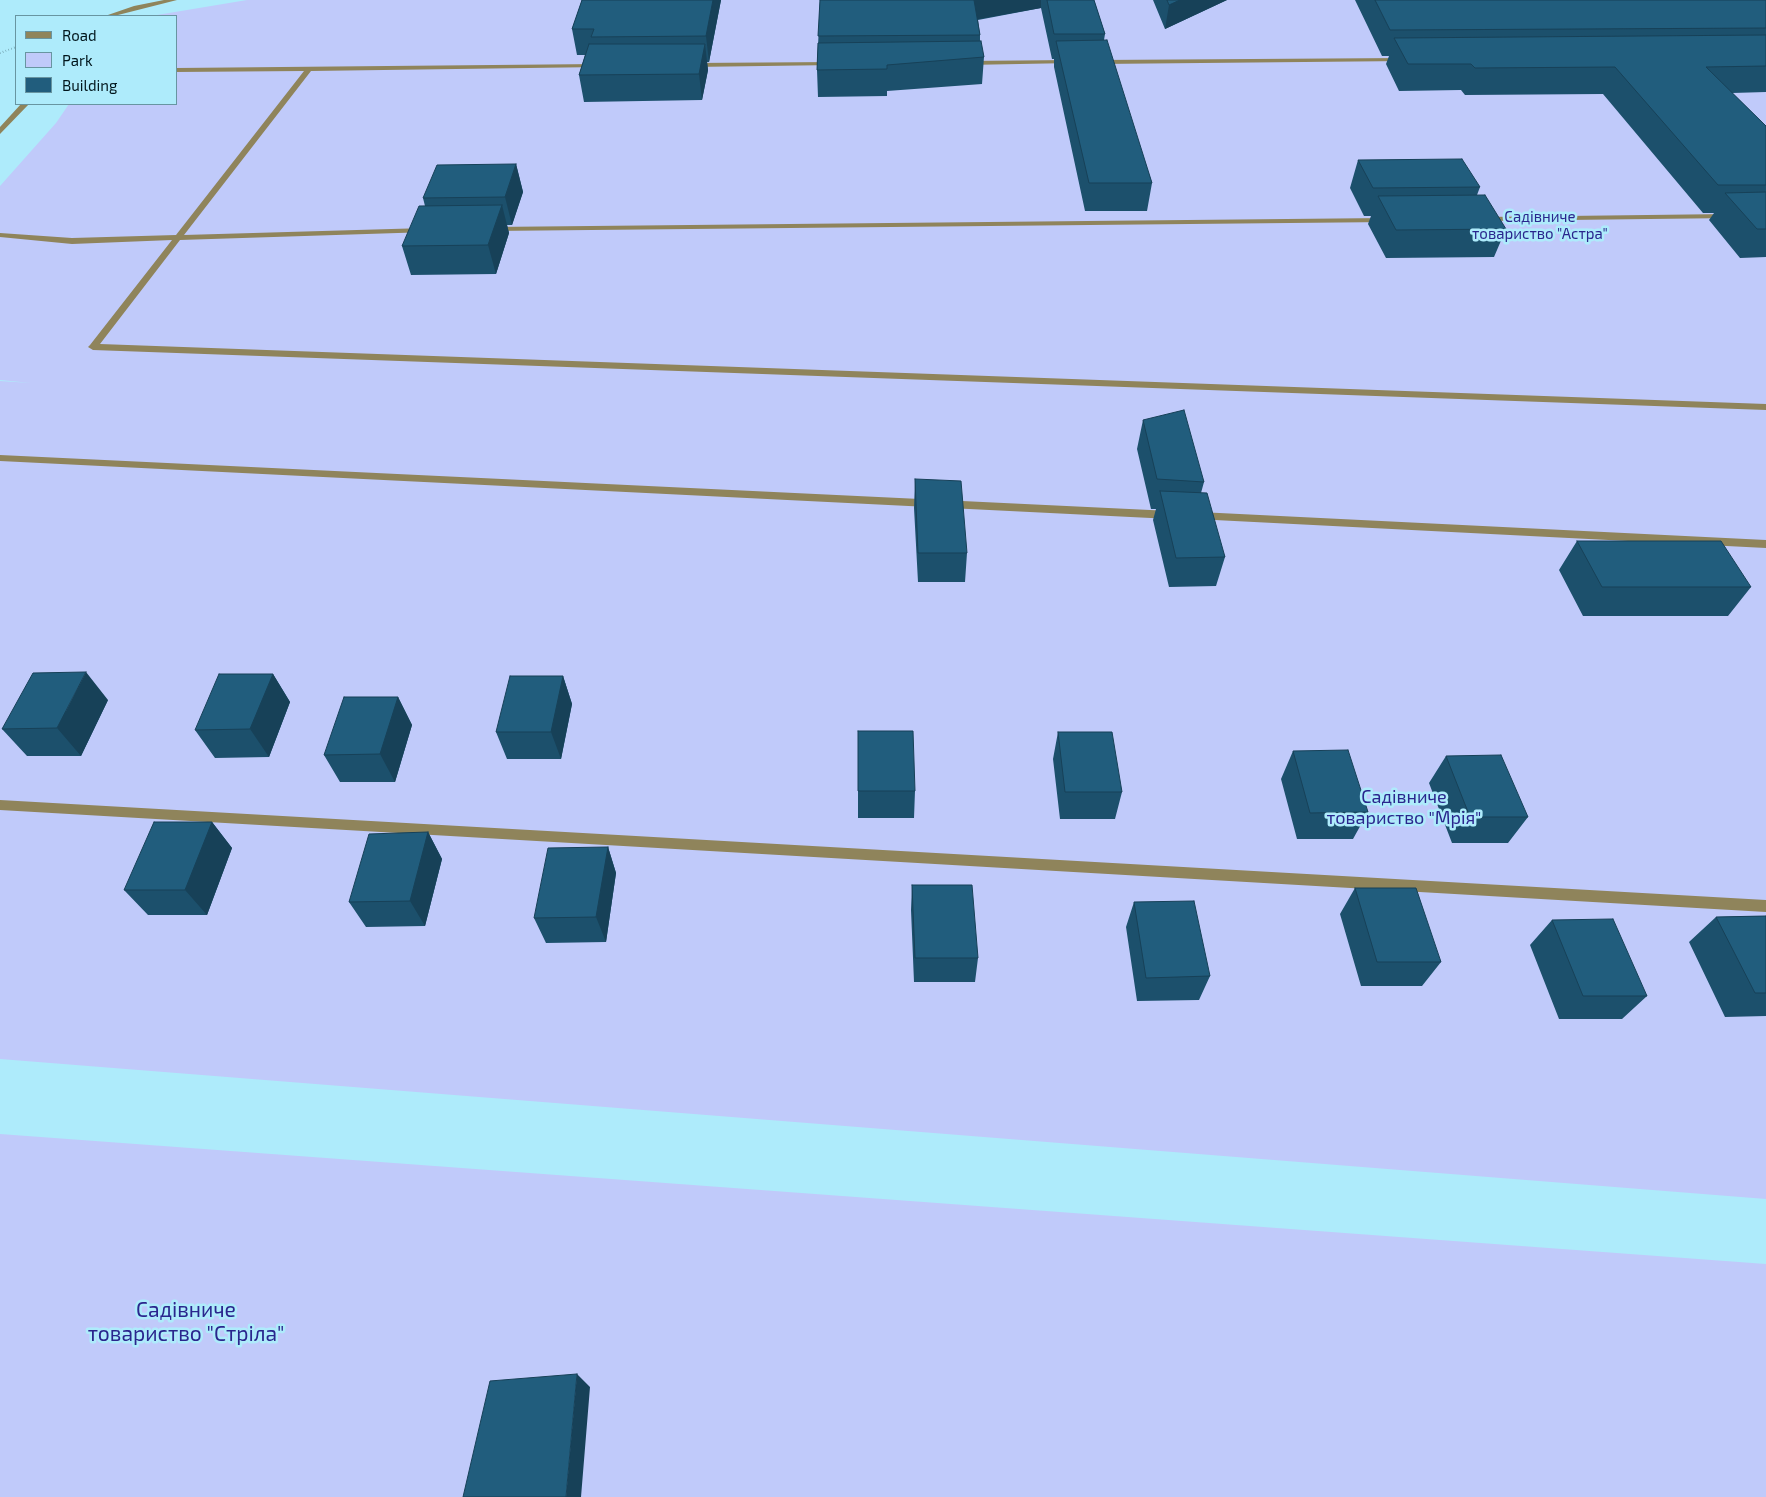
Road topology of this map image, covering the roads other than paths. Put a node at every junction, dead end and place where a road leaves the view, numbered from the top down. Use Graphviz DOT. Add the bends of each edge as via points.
graph roads {
  1 [pos="174,0"];
  2 [pos="111,15"];
  3 [pos="1417,60"];
  4 [pos="1078,62"];
  5 [pos="1088,62"];
  6 [pos="958,63"];
  7 [pos="838,64"];
  8 [pos="679,65"];
  9 [pos="609,66"];
  10 [pos="310,68"];
  11 [pos="178,70"];
  12 [pos="23,105"];
  13 [pos="0,132"];
  14 [pos="1736,216"];
  15 [pos="1477,219"];
  16 [pos="1397,220"];
  17 [pos="480,229"];
  18 [pos="440,230"];
  19 [pos="0,235"];
  20 [pos="178,238"];
  21 [pos="1766,407"];
  22 [pos="0,458"];
  23 [pos="1766,544"];
  24 [pos="0,805"];
  25 [pos="1766,906"];
  1 -- 2 [label="street"];
  3 -- 5 [label="street"];
  4 -- 6 [label="street"];
  7 -- 8 [label="street"];
  9 -- 10 [label="street"];
  10 -- 11 [label="street"];
  10 -- 20 [label="street"];
  12 -- 13 [label="street"];
  14 -- 15 [label="street"];
  16 -- 17 [label="street"];
  18 -- 20 [label="street"];
  19 -- 20 [label="street" via="72,241"];
  20 -- 21 [label="street" via="92,347"];
  22 -- 23 [label="street"];
  24 -- 25 [label="street"];
}
